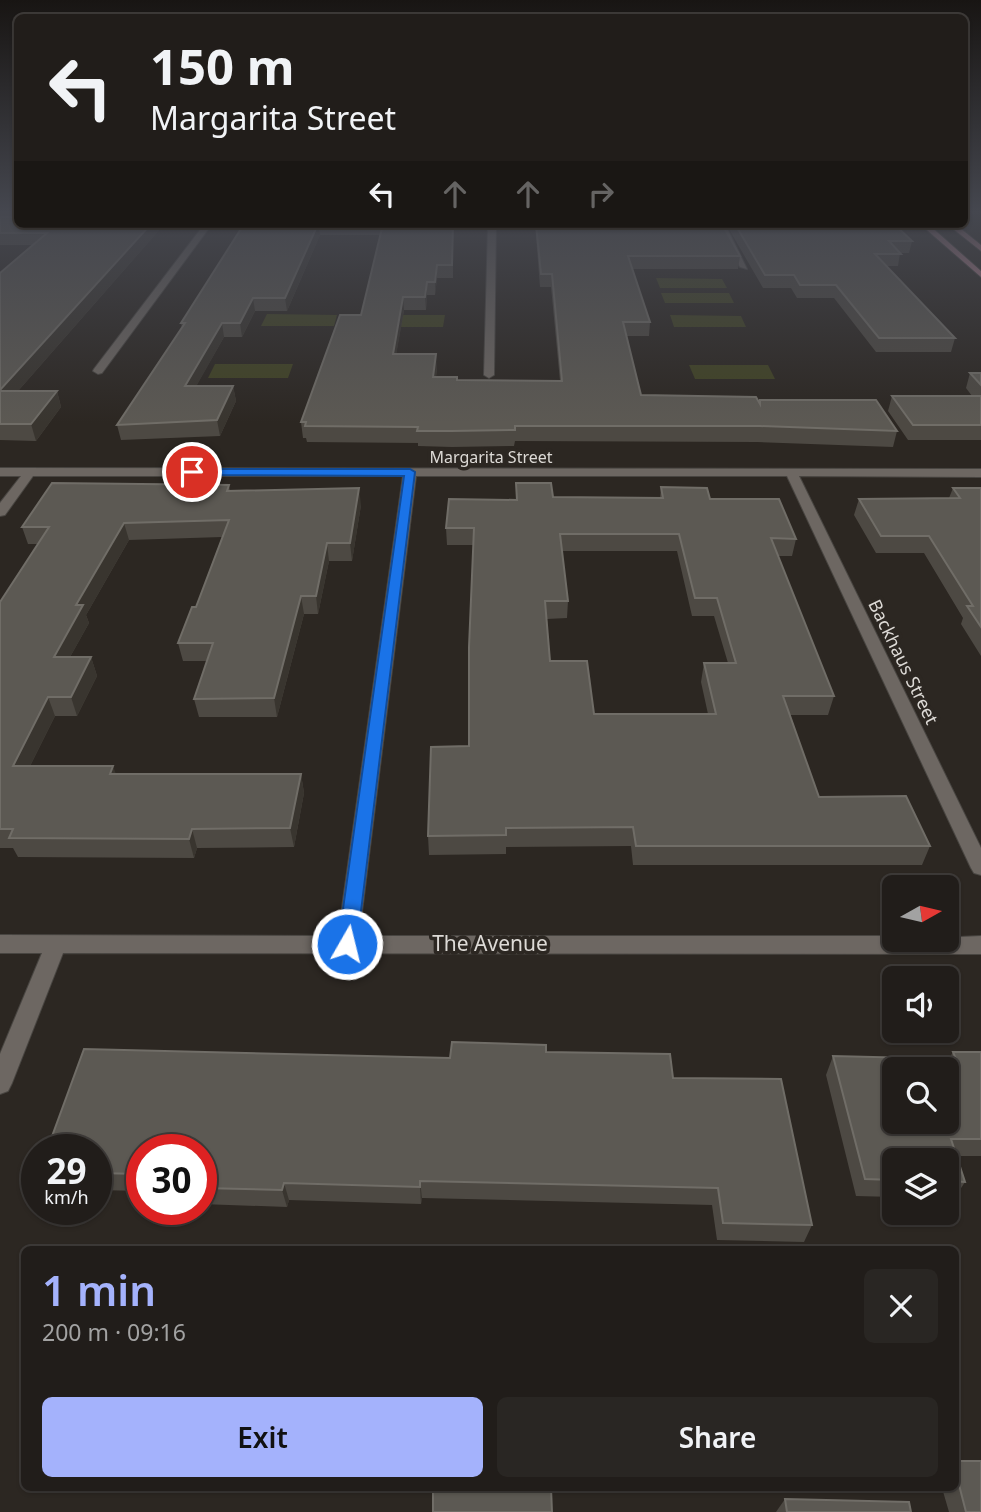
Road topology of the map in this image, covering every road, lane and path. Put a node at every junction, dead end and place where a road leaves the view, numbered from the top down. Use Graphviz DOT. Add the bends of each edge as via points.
graph roads {
  1 [pos="164,283"];
  2 [pos="491,283"];
  3 [pos="97,371"];
  4 [pos="489,375"];
  5 [pos="0,472"];
  6 [pos="29,472"];
  7 [pos="410,472"];
  8 [pos="791,472"];
  9 [pos="981,473"];
  10 [pos="0,512"];
  11 [pos="981,868"];
  12 [pos="0,944"];
  13 [pos="56,944"];
  14 [pos="347,944"];
  15 [pos="981,945"];
  16 [pos="0,1083"];
  1 -- 3 [label="street"];
  2 -- 4 [label="street"];
  5 -- 6 [label="street, Margarita Street"];
  6 -- 7 [label="street, Margarita Street"];
  6 -- 10 [label="street"];
  7 -- 8 [label="street, Margarita Street"];
  7 -- 14 [label="street"];
  8 -- 9 [label="street, Margarita Street"];
  8 -- 11 [label="street, Backhaus Street"];
  12 -- 13 [label="street, The Avenue"];
  13 -- 14 [label="street, The Avenue"];
  13 -- 16 [label="street"];
  14 -- 15 [label="street, The Avenue"];
}
